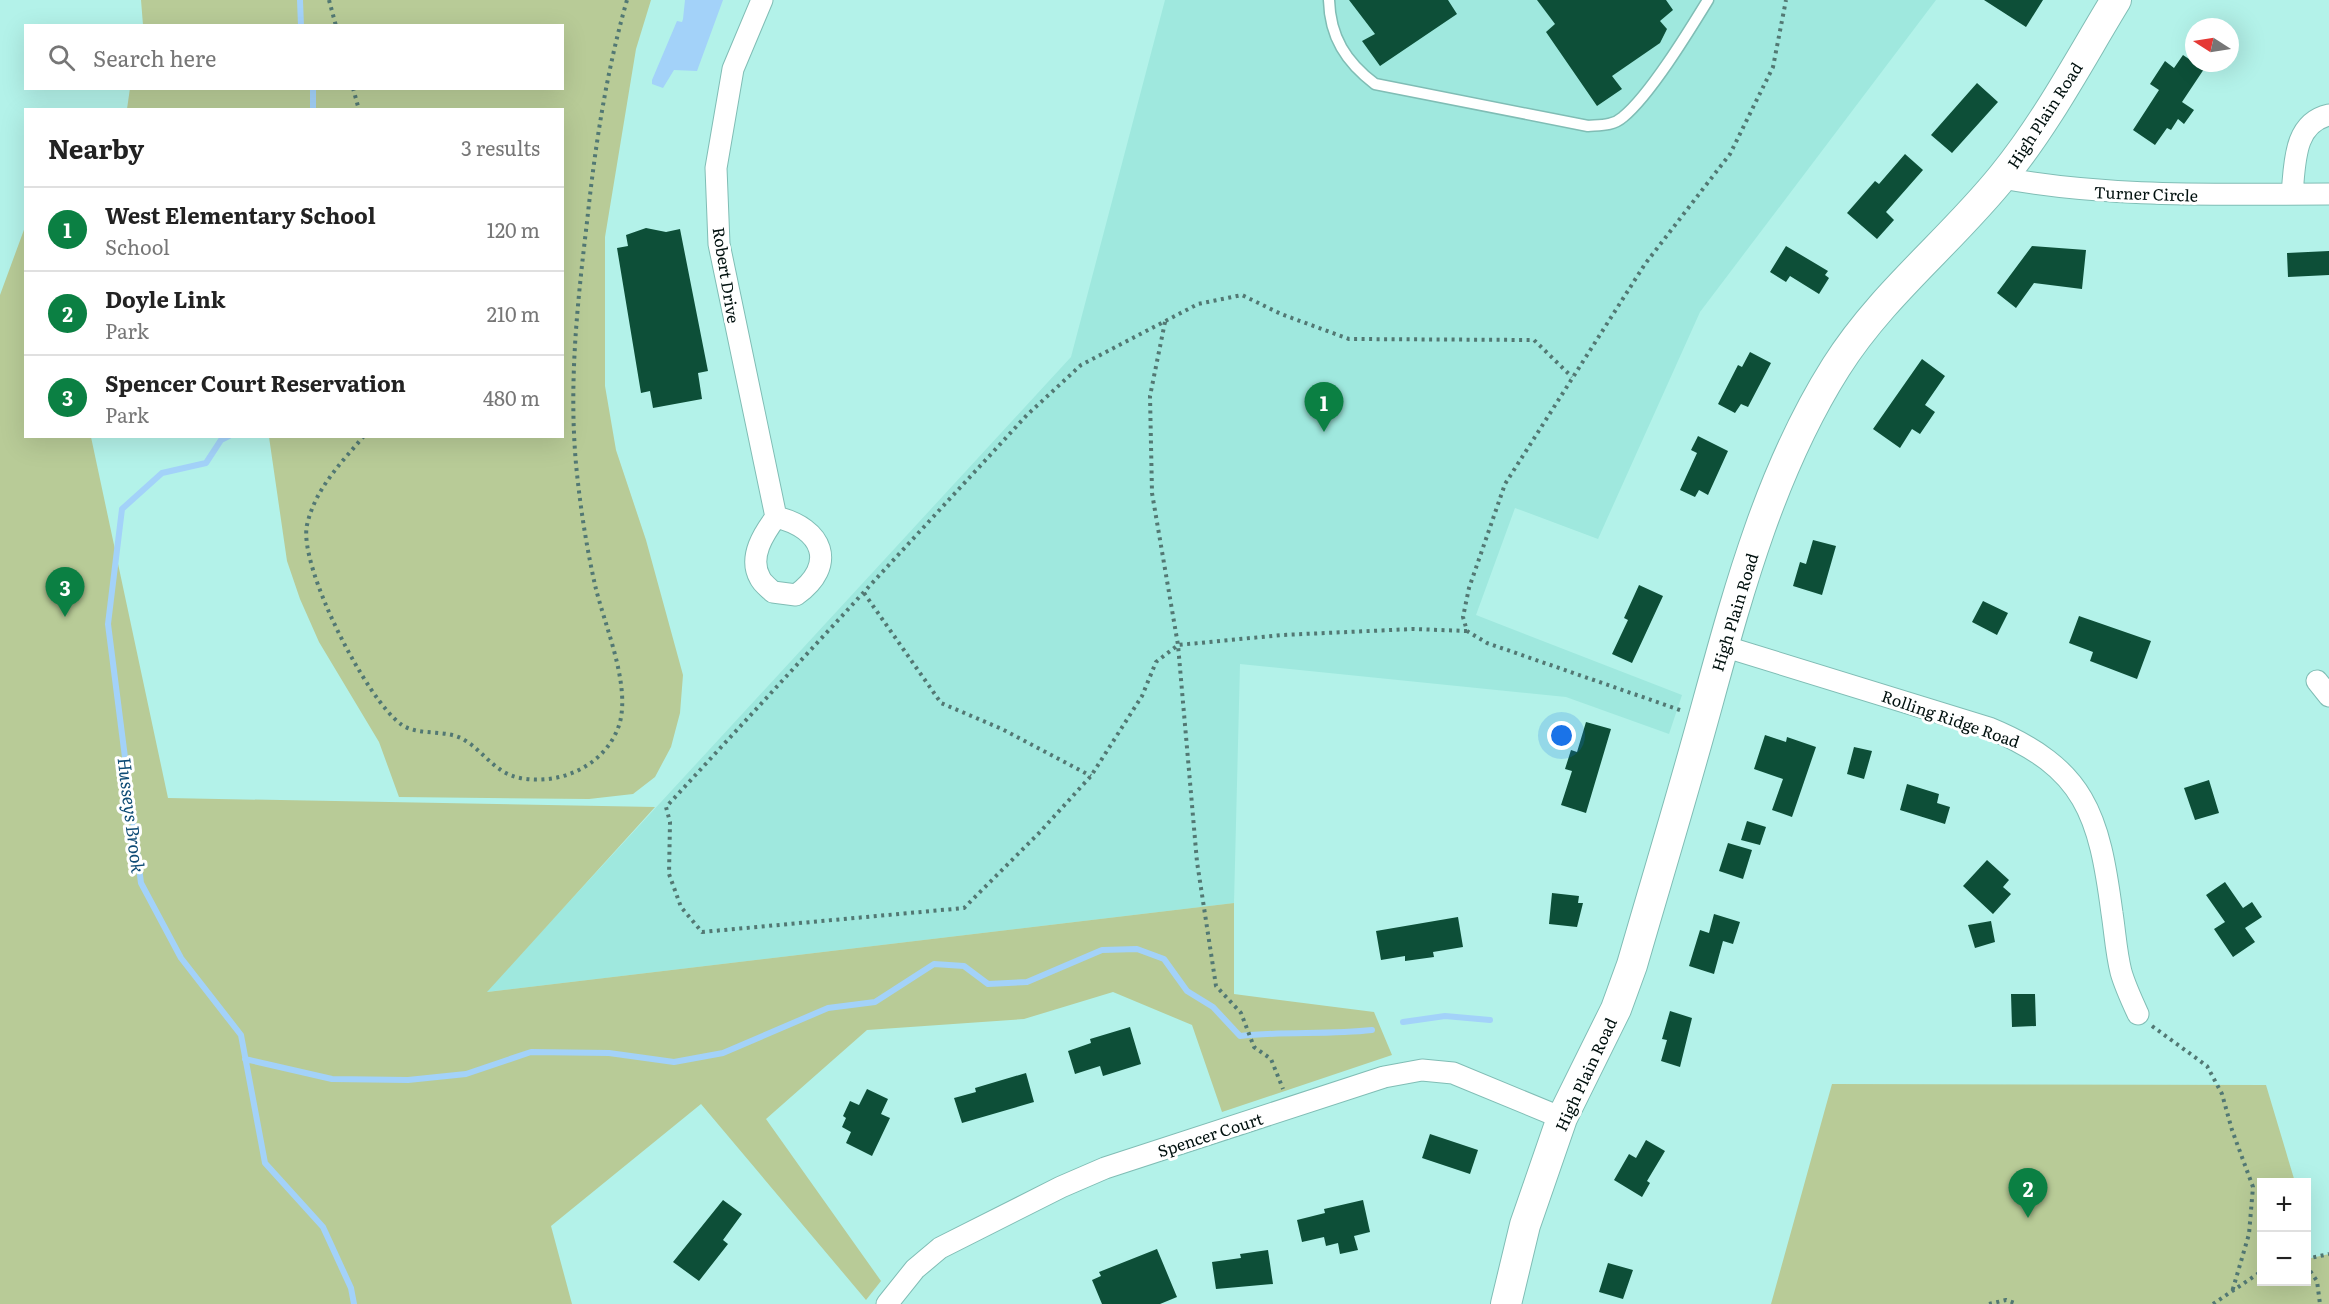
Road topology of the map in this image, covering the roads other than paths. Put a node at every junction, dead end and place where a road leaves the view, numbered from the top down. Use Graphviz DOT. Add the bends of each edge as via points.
graph roads {
  1 [pos="762,0"];
  2 [pos="1329,0"];
  3 [pos="1708,0"];
  4 [pos="2116,0"];
  5 [pos="2329,115"];
  6 [pos="2002,178"];
  7 [pos="2292,194"];
  8 [pos="2329,194"];
  9 [pos="776,517"];
  10 [pos="1723,646"];
  11 [pos="2138,1014"];
  12 [pos="1562,1118"];
  13 [pos="887,1304"];
  14 [pos="1506,1304"];
  1 -- 9 [label="street, Robert Drive" via="733,69 717,179 719,244"];
  2 -- 3 [label="lane" via="1338,43 1353,68 1375,84 1588,126 1608,125 1623,118"];
  4 -- 6 [label="street, High Plain Road" via="2046,117"];
  5 -- 7 [label="street" via="2310,125 2301,138"];
  6 -- 7 [label="street, Turner Circle" via="2107,193"];
  6 -- 10 [label="street, High Plain Road" via="1909,275 1863,329 1832,374 1790,453 1750,557"];
  7 -- 8 [label="street, Turner Circle"];
  10 -- 11 [label="street, Rolling Ridge Road" via="1989,728 2029,745 2063,771 2091,812 2100,836 2121,973"];
  10 -- 12 [label="street, High Plain Road" via="1632,965 1616,1009"];
  12 -- 13 [label="street, Spencer Court" via="1479,1082 1440,1070 1384,1077 1061,1186 940,1248 915,1269"];
  12 -- 14 [label="street, High Plain Road" via="1525,1225"];
}
